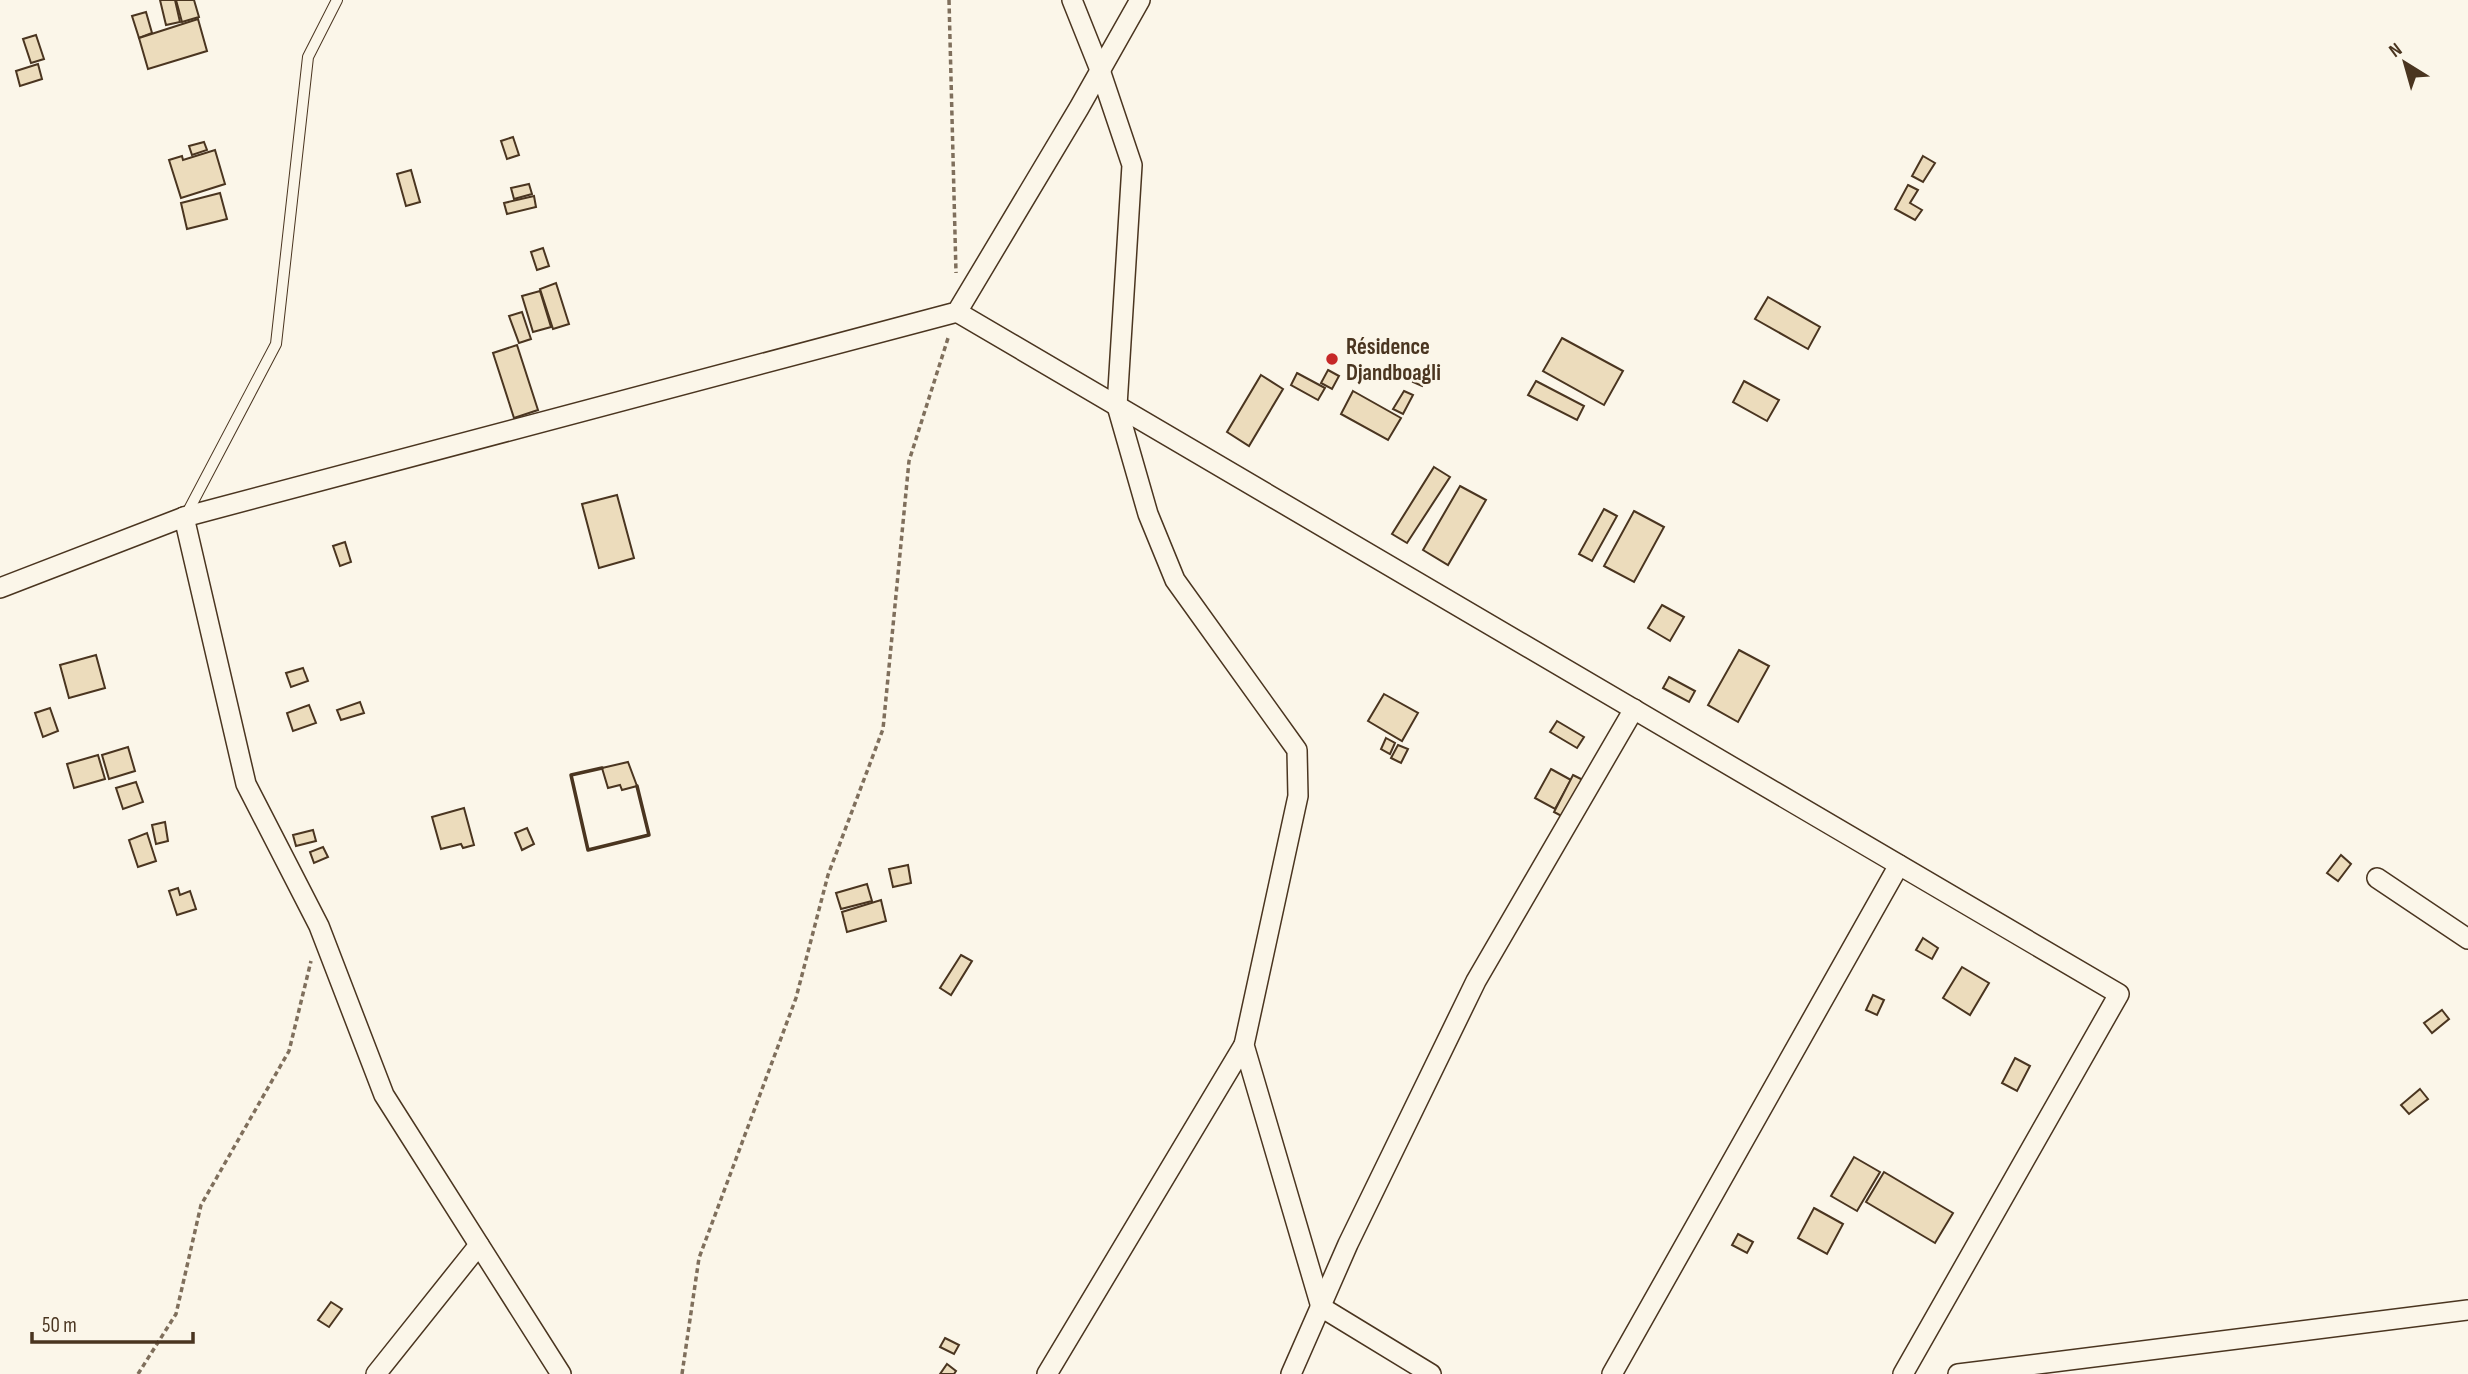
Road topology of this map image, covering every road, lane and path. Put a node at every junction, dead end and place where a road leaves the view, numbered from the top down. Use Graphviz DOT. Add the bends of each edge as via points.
graph roads {
  1 [pos="337,0"];
  2 [pos="949,0"];
  3 [pos="1072,0"];
  4 [pos="1140,0"];
  5 [pos="1100,70"];
  6 [pos="957,312"];
  7 [pos="1118,406"];
  8 [pos="184,517"];
  9 [pos="0,588"];
  10 [pos="1634,709"];
  11 [pos="1899,865"];
  12 [pos="2377,878"];
  13 [pos="319,926"];
  14 [pos="2468,939"];
  15 [pos="1244,1045"];
  16 [pos="479,1245"];
  17 [pos="1321,1307"];
  18 [pos="2468,1310"];
  19 [pos="138,1374"];
  20 [pos="376,1374"];
  21 [pos="561,1374"];
  22 [pos="682,1374"];
  23 [pos="1047,1374"];
  24 [pos="1291,1374"];
  25 [pos="1431,1374"];
  26 [pos="1612,1374"];
  27 [pos="1903,1374"];
  28 [pos="1958,1374"];
  1 -- 8 [label="lane" via="308,57 275,344"];
  2 -- 6 [label="path"];
  3 -- 5 [label="street"];
  4 -- 5 [label="street"];
  5 -- 6 [label="street"];
  5 -- 7 [label="street" via="1132,165"];
  6 -- 7 [label="street"];
  6 -- 8 [label="street"];
  6 -- 22 [label="path" via="909,461 883,729 828,875 796,998 699,1258"];
  7 -- 10 [label="street"];
  7 -- 15 [label="street" via="1148,513 1175,580 1297,750 1298,796"];
  8 -- 9 [label="street"];
  8 -- 13 [label="street" via="246,784"];
  10 -- 11 [label="street"];
  10 -- 17 [label="street" via="1476,981"];
  11 -- 26 [label="street"];
  11 -- 27 [label="street" via="2119,994"];
  12 -- 14 [label="street"];
  13 -- 16 [label="street" via="384,1095"];
  13 -- 19 [label="path" via="289,1051 201,1205 176,1314"];
  15 -- 17 [label="street"];
  15 -- 23 [label="street"];
  16 -- 20 [label="street"];
  16 -- 21 [label="street"];
  17 -- 24 [label="street"];
  17 -- 25 [label="street"];
  18 -- 28 [label="street"];
}
